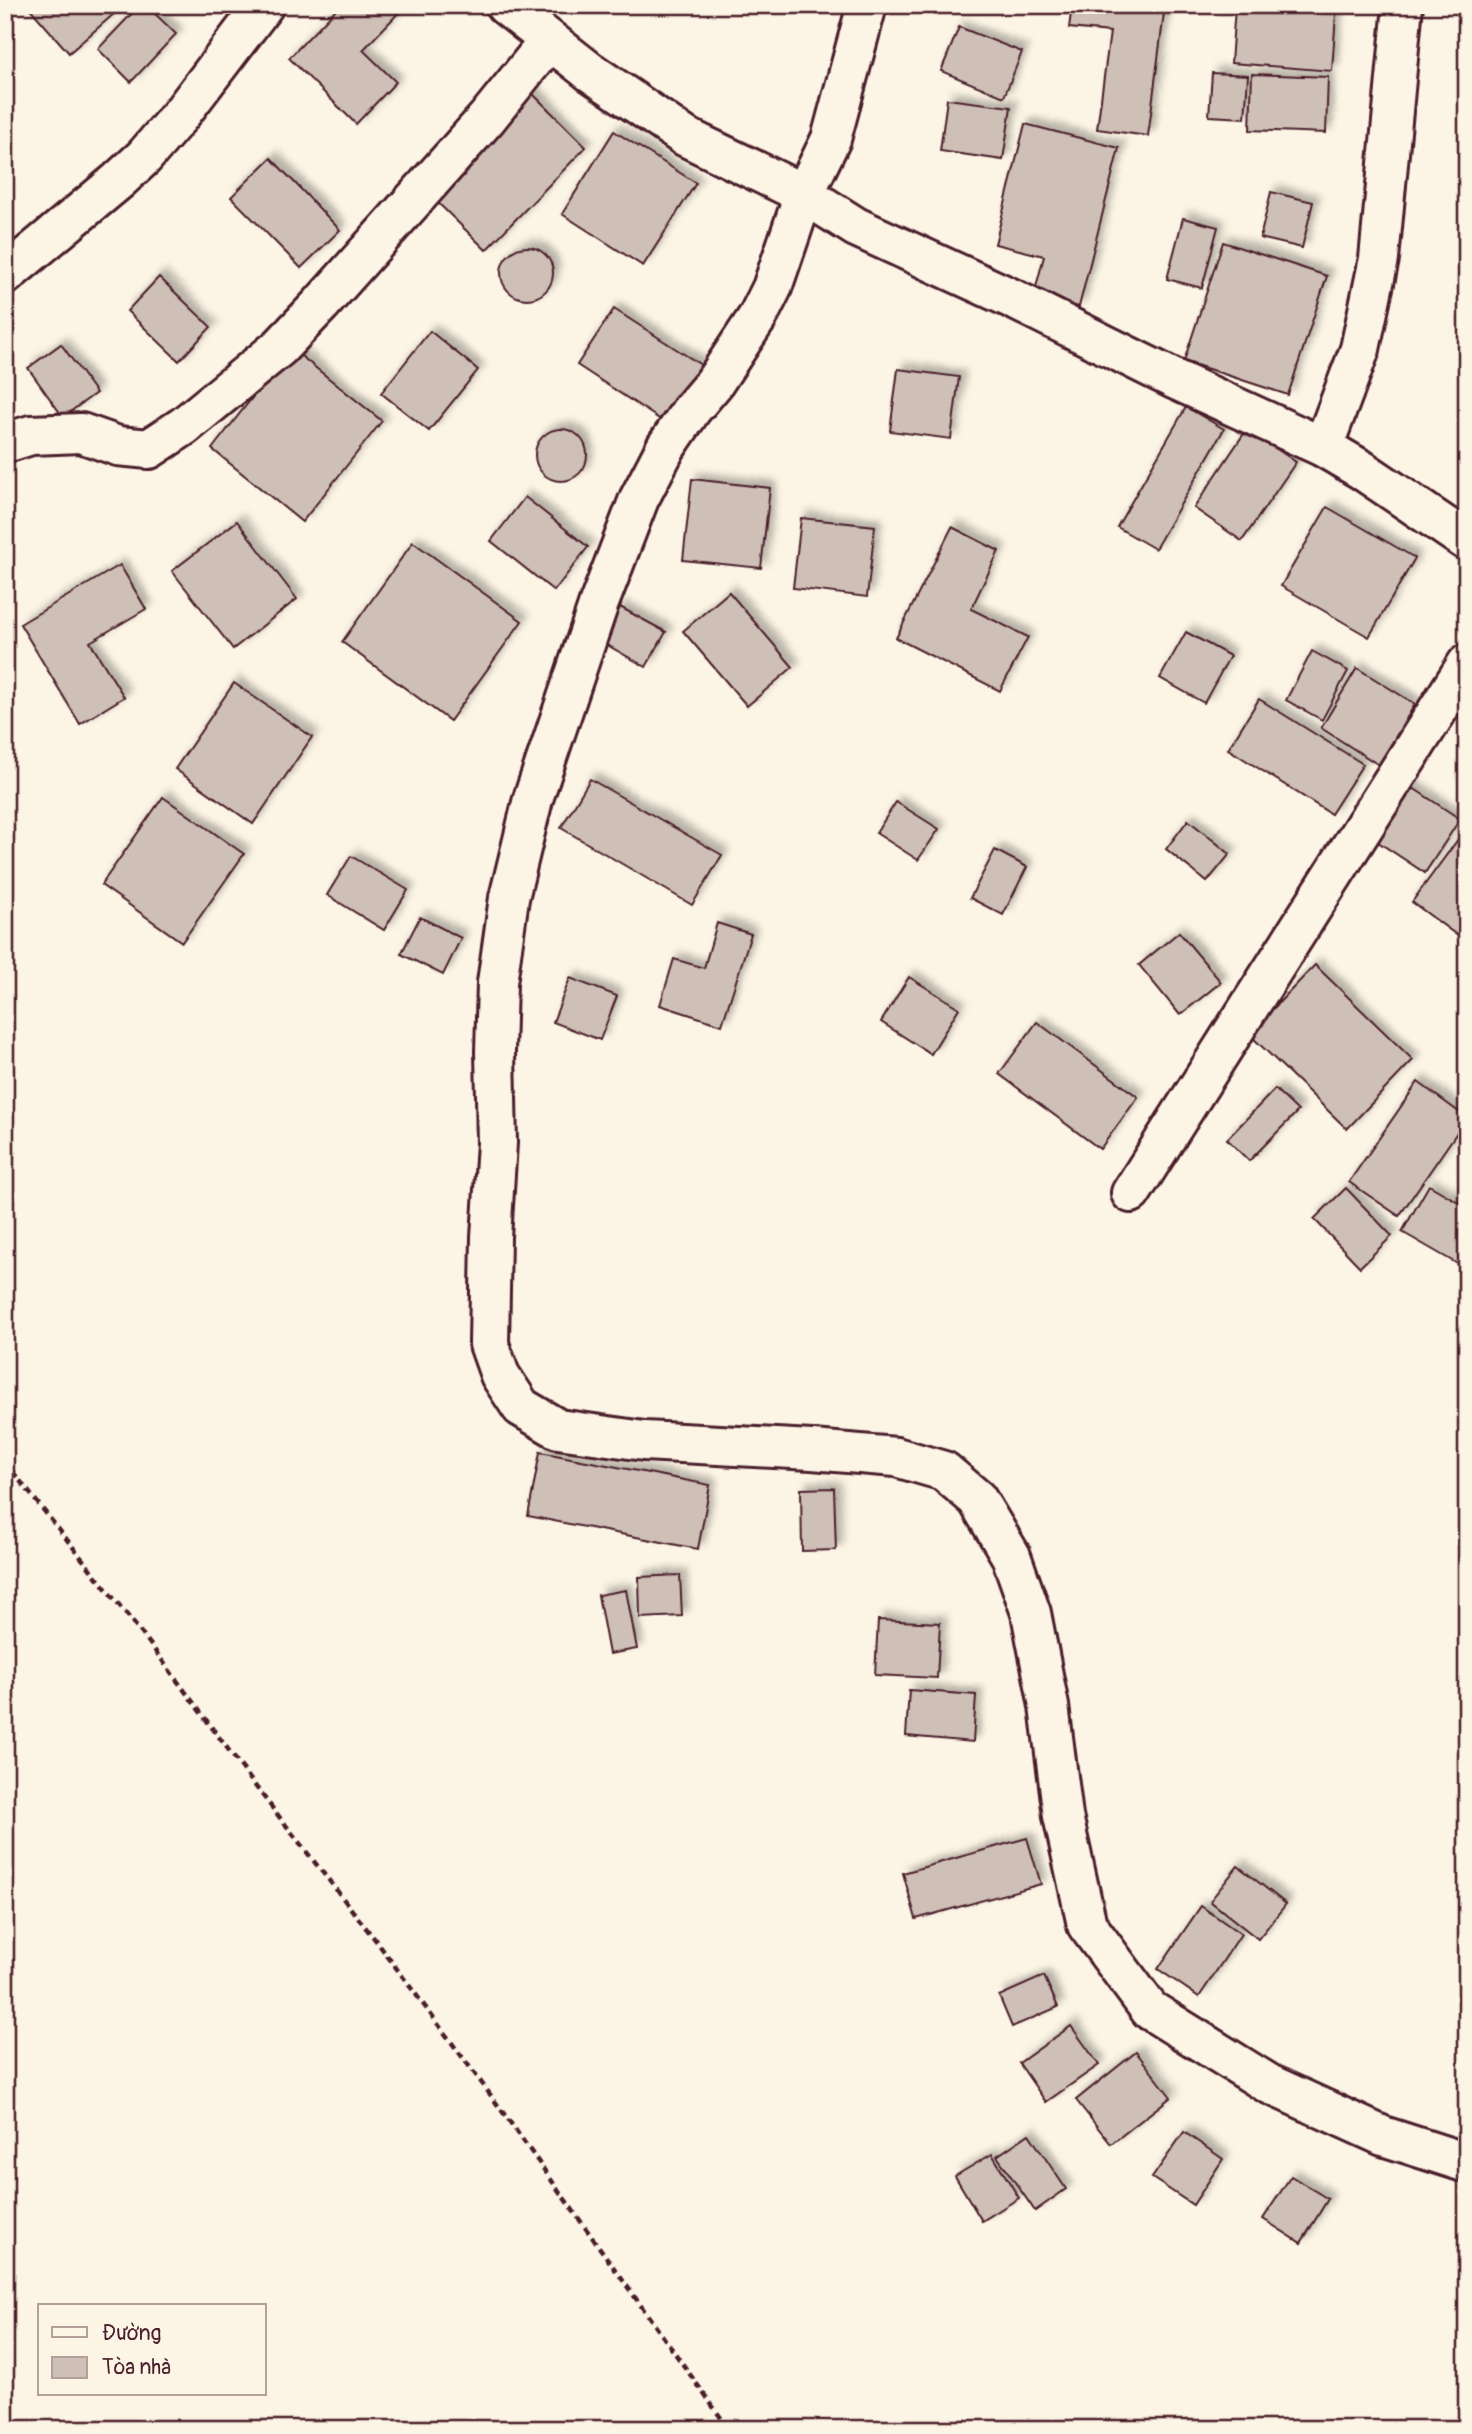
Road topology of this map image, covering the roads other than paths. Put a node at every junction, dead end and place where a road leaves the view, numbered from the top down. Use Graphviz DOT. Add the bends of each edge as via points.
graph roads {
  1 [pos="264,5"];
  2 [pos="505,5"];
  3 [pos="867,5"];
  4 [pos="1403,5"];
  5 [pos="549,41"];
  6 [pos="804,194"];
  7 [pos="5,275"];
  8 [pos="5,443"];
  9 [pos="1323,447"];
  10 [pos="1467,541"];
  11 [pos="1467,664"];
  12 [pos="1131,1193"];
  13 [pos="1467,2163"];
  1 -- 7 [label="street" via="144,157"];
  2 -- 5 [label="street"];
  3 -- 6 [label="street" via="831,139"];
  4 -- 9 [label="street" via="1379,259 1360,349"];
  5 -- 6 [label="street" via="684,136"];
  5 -- 8 [label="street" via="487,118 321,304 280,347 184,426 149,449 118,446 81,433 31,435"];
  6 -- 9 [label="street" via="856,227"];
  6 -- 13 [label="street" via="757,318 667,447 639,499 533,799 509,898 497,983 497,1143 489,1344 500,1375 521,1407 558,1429 644,1441 896,1457 944,1471 977,1499 1011,1556 1031,1613 1063,1816 1087,1925 1150,2010 1269,2084 1383,2136"];
  9 -- 10 [label="street"];
  11 -- 12 [label="street"];
}
